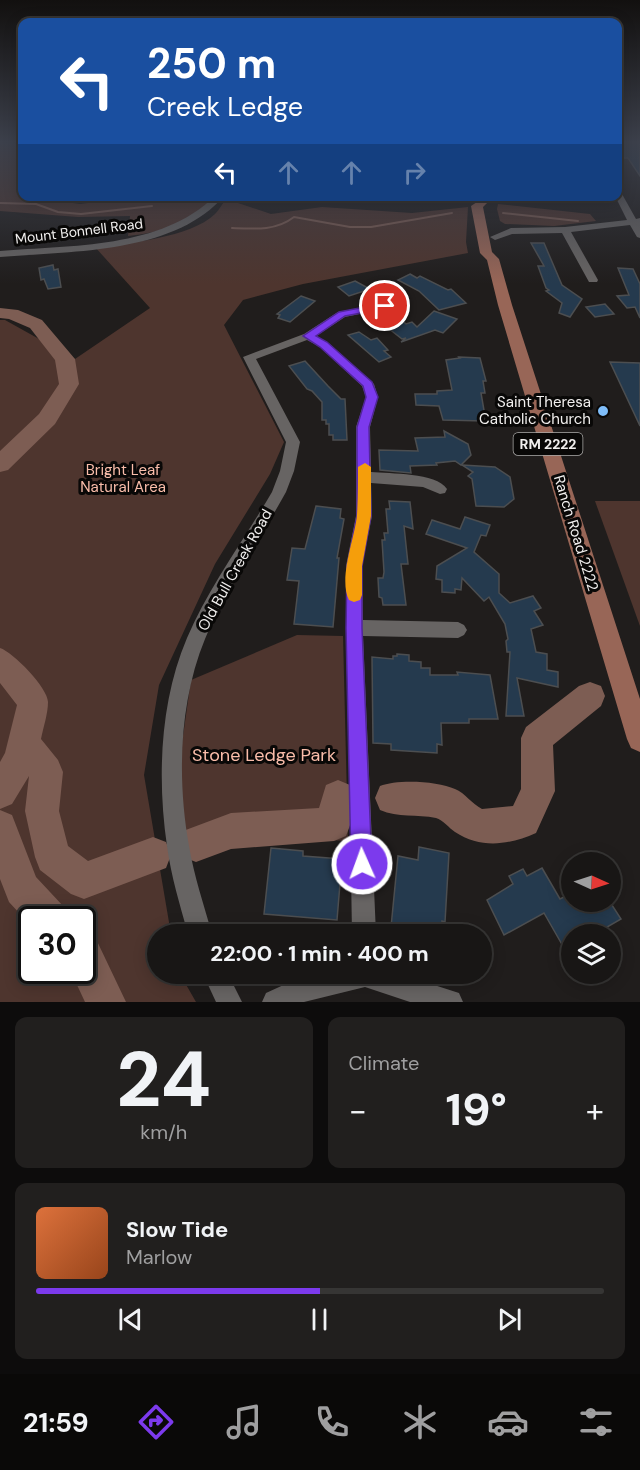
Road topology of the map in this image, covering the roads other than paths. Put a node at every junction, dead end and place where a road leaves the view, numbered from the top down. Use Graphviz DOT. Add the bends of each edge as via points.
graph roads {
  1 [pos="622,200"];
  2 [pos="216,201"];
  3 [pos="481,201"];
  4 [pos="483,201"];
  5 [pos="636,221"];
  6 [pos="565,230"];
  7 [pos="495,232"];
  8 [pos="640,234"];
  9 [pos="0,254"];
  10 [pos="493,259"];
  11 [pos="593,280"];
  12 [pos="385,306"];
  13 [pos="308,336"];
  14 [pos="365,477"];
  15 [pos="440,489"];
  16 [pos="354,628"];
  17 [pos="458,630"];
  18 [pos="640,739"];
  19 [pos="198,924"];
  20 [pos="364,924"];
  21 [pos="220,984"];
  22 [pos="325,984"];
  23 [pos="395,984"];
  24 [pos="229,1002"];
  25 [pos="275,1002"];
  26 [pos="450,1002"];
  1 -- 5 [label="street"];
  2 -- 9 [label="street, Mount Bonnell Road" via="194,221 149,237"];
  3 -- 10 [label="main road, Ranch Road 2222 / RM 2222" via="477,206 486,253"];
  4 -- 7 [label="main road, Ranch Road 2222 / RM 2222"];
  5 -- 6 [label="street"];
  5 -- 8 [label="street"];
  6 -- 7 [label="street"];
  6 -- 11 [label="street"];
  7 -- 10 [label="main road, Ranch Road 2222 / RM 2222" via="498,253"];
  10 -- 18 [label="main road, Ranch Road 2222 / RM 2222"];
  12 -- 13 [label="street" via="342,314"];
  13 -- 14 [label="street" via="368,384 372,397 363,427"];
  13 -- 19 [label="street, Old Bull Creek Road" via="249,357 293,442 279,492 196,640 184,672 177,709 173,747 176,834"];
  14 -- 15 [label="street" via="426,482"];
  14 -- 16 [label="street" via="364,516 354,566"];
  16 -- 17 [label="street"];
  16 -- 20 [label="street"];
  21 -- 24 [label="street"];
  22 -- 25 [label="street"];
  23 -- 26 [label="street"];
}
